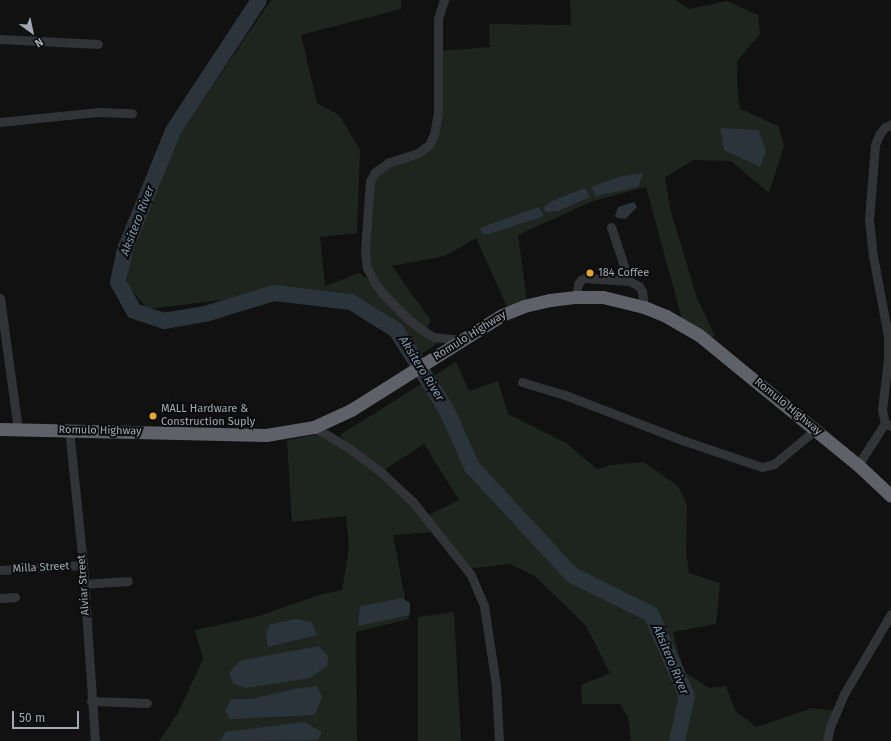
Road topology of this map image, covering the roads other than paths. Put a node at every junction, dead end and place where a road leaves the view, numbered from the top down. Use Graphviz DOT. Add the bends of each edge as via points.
graph roads {
  1 [pos="444,0"];
  2 [pos="0,39"];
  3 [pos="98,44"];
  4 [pos="132,113"];
  5 [pos="0,122"];
  6 [pos="891,124"];
  7 [pos="611,227"];
  8 [pos="629,281"];
  9 [pos="576,297"];
  10 [pos="0,298"];
  11 [pos="644,307"];
  12 [pos="459,342"];
  13 [pos="522,382"];
  14 [pos="888,424"];
  15 [pos="314,427"];
  16 [pos="0,429"];
  17 [pos="18,429"];
  18 [pos="68,429"];
  19 [pos="815,430"];
  20 [pos="858,465"];
  21 [pos="891,496"];
  22 [pos="83,565"];
  23 [pos="0,570"];
  24 [pos="128,581"];
  25 [pos="84,584"];
  26 [pos="15,597"];
  27 [pos="0,598"];
  28 [pos="891,614"];
  29 [pos="92,701"];
  30 [pos="147,703"];
  31 [pos="95,741"];
  32 [pos="499,741"];
  33 [pos="827,741"];
  1 -- 12 [label="street" via="438,20 438,106 434,134 429,145 418,153 388,163 375,172 370,181 365,250 367,268 375,284 408,319 434,337"];
  2 -- 3 [label="street"];
  4 -- 5 [label="street" via="100,112"];
  6 -- 14 [label="street" via="885,127 875,145 869,219 888,336 882,410"];
  7 -- 8 [label="street"];
  8 -- 9 [label="street" via="585,278 578,284"];
  8 -- 11 [label="street" via="639,286 642,291"];
  9 -- 11 [label="highway, Romulo Highway" via="603,298"];
  9 -- 12 [label="highway, Romulo Highway" via="524,306 502,315"];
  10 -- 17 [label="street"];
  11 -- 19 [label="highway, Romulo Highway" via="666,316 699,336"];
  12 -- 15 [label="highway, Romulo Highway" via="351,410"];
  13 -- 19 [label="street" via="565,395 685,441 762,467 774,464"];
  14 -- 20 [label="street"];
  15 -- 18 [label="highway, Romulo Highway" via="266,435"];
  15 -- 32 [label="street" via="346,446 381,472 413,502 471,575 484,606 496,685"];
  16 -- 17 [label="highway, Romulo Highway"];
  17 -- 18 [label="highway, Romulo Highway"];
  18 -- 22 [label="street, Alviar Street"];
  19 -- 20 [label="highway, Romulo Highway"];
  20 -- 21 [label="highway, Romulo Highway"];
  22 -- 23 [label="street, Milla Street"];
  22 -- 25 [label="street, Alviar Street"];
  24 -- 25 [label="street"];
  25 -- 29 [label="street, Alviar Street"];
  26 -- 27 [label="street"];
  28 -- 33 [label="street" via="844,694"];
  29 -- 30 [label="street"];
  29 -- 31 [label="street, Alviar Street"];
}
